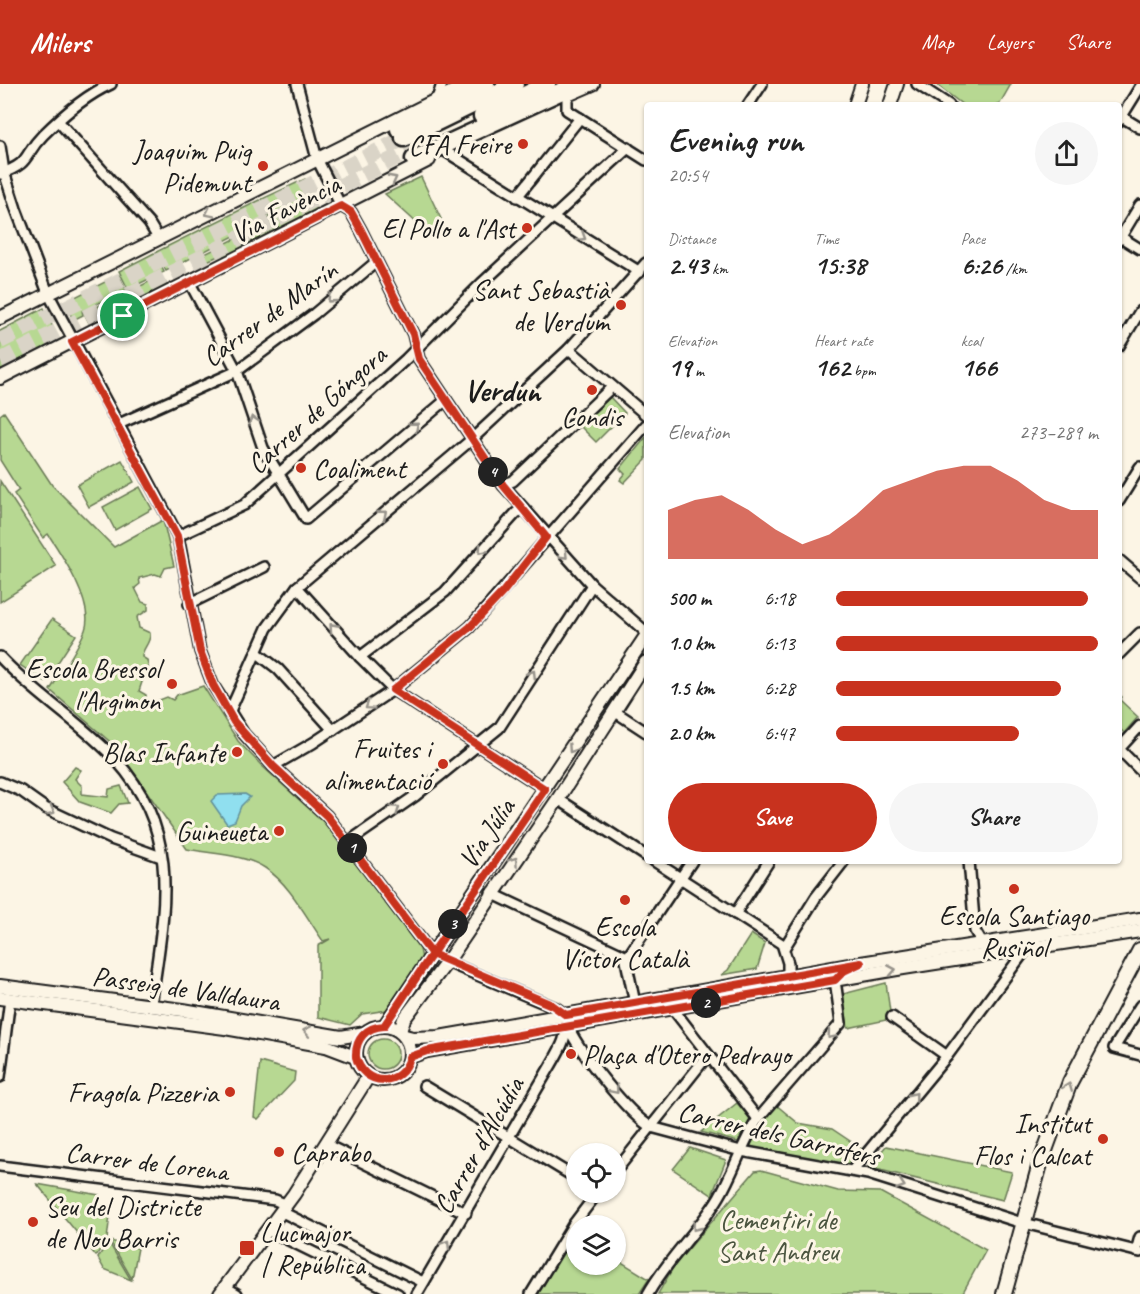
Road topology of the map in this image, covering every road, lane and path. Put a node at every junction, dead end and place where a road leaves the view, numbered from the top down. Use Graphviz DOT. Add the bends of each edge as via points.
graph roads {
  1 [pos="111,84"];
  2 [pos="297,84"];
  3 [pos="442,84"];
  4 [pos="468,84"];
  5 [pos="486,84"];
  6 [pos="515,84"];
  7 [pos="547,84"];
  8 [pos="593,84"];
  9 [pos="762,84"];
  10 [pos="862,84"];
  11 [pos="897,84"];
  12 [pos="917,84"];
  13 [pos="98,87"];
  14 [pos="1140,87"];
  15 [pos="572,90"];
  16 [pos="437,99"];
  17 [pos="750,102"];
  18 [pos="856,102"];
  19 [pos="891,102"];
  20 [pos="944,102"];
  21 [pos="1122,116"];
  22 [pos="580,118"];
  23 [pos="1122,120"];
  24 [pos="59,122"];
  25 [pos="1140,128"];
  26 [pos="407,144"];
  27 [pos="0,146"];
  28 [pos="628,148"];
  29 [pos="445,151"];
  30 [pos="318,159"];
  31 [pos="644,159"];
  32 [pos="2,173"];
  33 [pos="517,197"];
  34 [pos="1140,205"];
  35 [pos="341,206"];
  36 [pos="552,218"];
  37 [pos="1122,235"];
  38 [pos="158,238"];
  39 [pos="1122,239"];
  40 [pos="1140,249"];
  41 [pos="376,262"];
  42 [pos="644,267"];
  43 [pos="190,283"];
  44 [pos="48,293"];
  45 [pos="1140,311"];
  46 [pos="0,318"];
  47 [pos="1122,341"];
  48 [pos="72,342"];
  49 [pos="416,346"];
  50 [pos="569,349"];
  51 [pos="237,371"];
  52 [pos="0,378"];
  53 [pos="612,387"];
  54 [pos="446,400"];
  55 [pos="644,413"];
  56 [pos="119,424"];
  57 [pos="644,427"];
  58 [pos="471,440"];
  59 [pos="1140,466"];
  60 [pos="278,472"];
  61 [pos="503,485"];
  62 [pos="1122,496"];
  63 [pos="523,509"];
  64 [pos="177,536"];
  65 [pos="546,537"];
  66 [pos="1122,564"];
  67 [pos="264,567"];
  68 [pos="1138,573"];
  69 [pos="592,585"];
  70 [pos="297,587"];
  71 [pos="189,604"];
  72 [pos="644,632"];
  73 [pos="1140,633"];
  74 [pos="644,637"];
  75 [pos="1122,651"];
  76 [pos="256,652"];
  77 [pos="0,657"];
  78 [pos="360,657"];
  79 [pos="644,665"];
  80 [pos="393,690"];
  81 [pos="614,711"];
  82 [pos="229,713"];
  83 [pos="1140,726"];
  84 [pos="333,730"];
  85 [pos="644,731"];
  86 [pos="476,745"];
  87 [pos="1122,746"];
  88 [pos="1122,752"];
  89 [pos="273,766"];
  90 [pos="1140,770"];
  91 [pos="0,782"];
  92 [pos="545,789"];
  93 [pos="558,799"];
  94 [pos="347,843"];
  95 [pos="644,855"];
  96 [pos="161,857"];
  97 [pos="659,864"];
  98 [pos="691,864"];
  99 [pos="767,864"];
  100 [pos="841,864"];
  101 [pos="969,864"];
  102 [pos="681,878"];
  103 [pos="491,893"];
  104 [pos="735,914"];
  105 [pos="1140,919"];
  106 [pos="1140,930"];
  107 [pos="982,943"];
  108 [pos="784,948"];
  109 [pos="1027,948"];
  110 [pos="1140,950"];
  111 [pos="432,954"];
  112 [pos="627,958"];
  113 [pos="447,962"];
  114 [pos="861,963"];
  115 [pos="790,976"];
  116 [pos="835,980"];
  117 [pos="777,990"];
  118 [pos="5,992"];
  119 [pos="1140,1006"];
  120 [pos="637,1008"];
  121 [pos="673,1008"];
  122 [pos="150,1012"];
  123 [pos="892,1017"];
  124 [pos="567,1021"];
  125 [pos="384,1026"];
  126 [pos="365,1033"];
  127 [pos="403,1033"];
  128 [pos="1140,1054"];
  129 [pos="708,1055"];
  130 [pos="947,1056"];
  131 [pos="356,1057"];
  132 [pos="410,1057"];
  133 [pos="0,1077"];
  134 [pos="368,1077"];
  135 [pos="424,1086"];
  136 [pos="758,1119"];
  137 [pos="651,1127"];
  138 [pos="509,1137"];
  139 [pos="327,1145"];
  140 [pos="741,1151"];
  141 [pos="626,1158"];
  142 [pos="0,1166"];
  143 [pos="852,1171"];
  144 [pos="566,1172"];
  145 [pos="590,1203"];
  146 [pos="285,1209"];
  147 [pos="466,1212"];
  148 [pos="1023,1222"];
  149 [pos="268,1230"];
  150 [pos="1140,1237"];
  151 [pos="1138,1251"];
  152 [pos="422,1290"];
  153 [pos="223,1291"];
  154 [pos="237,1294"];
  155 [pos="398,1294"];
  156 [pos="531,1294"];
  157 [pos="648,1294"];
  158 [pos="1004,1294"];
  1 -- 13 [label="street"];
  2 -- 30 [label="street"];
  3 -- 16 [label="street"];
  4 -- 16 [label="main road, Via Favència"];
  5 -- 26 [label="highway"];
  6 -- 26 [label="highway"];
  7 -- 26 [label="highway"];
  8 -- 15 [label="main road, Via Favència"];
  9 -- 17 [label="street"];
  10 -- 18 [label="main road"];
  11 -- 19 [label="main road"];
  12 -- 20 [label="street"];
  13 -- 24 [label="street"];
  14 -- 21 [label="street"];
  15 -- 22 [label="street" via="567,110"];
  15 -- 26 [label="highway"];
  15 -- 29 [label="main road, Via Favència"];
  16 -- 30 [label="main road, Via Favència"];
  22 -- 28 [label="street"];
  22 -- 33 [label="street"];
  23 -- 25 [label="street"];
  24 -- 32 [label="street" via="39,139 24,163"];
  24 -- 38 [label="street"];
  27 -- 32 [label="street"];
  28 -- 31 [label="street"];
  28 -- 36 [label="street, Carrer de Góngora"];
  29 -- 33 [label="street"];
  35 -- 29 [label="main road, Via Favència, one-way"];
  30 -- 35 [label="street"];
  30 -- 38 [label="main road, Via Favència, one-way"];
  32 -- 44 [label="street"];
  33 -- 36 [label="street"];
  34 -- 37 [label="street"];
  35 -- 41 [label="street" via="351,212"];
  35 -- 43 [label="main road, Via Favència"];
  36 -- 42 [label="street, one-way"];
  36 -- 49 [label="street, Carrer de Góngora"];
  38 -- 44 [label="main road, Via Favència"];
  39 -- 40 [label="street"];
  41 -- 49 [label="street"];
  41 -- 51 [label="street, Carrer de Marín, one-way"];
  42 -- 50 [label="street"];
  43 -- 48 [label="main road, Via Favència"];
  43 -- 51 [label="street"];
  44 -- 46 [label="main road, Via Favència"];
  44 -- 48 [label="street"];
  45 -- 47 [label="street"];
  48 -- 52 [label="main road, Via Favència"];
  48 -- 56 [label="street"];
  49 -- 54 [label="street" via="419,359"];
  49 -- 60 [label="street, Carrer de Góngora"];
  50 -- 53 [label="street"];
  50 -- 58 [label="street"];
  51 -- 56 [label="street, Carrer de Marín"];
  60 -- 51 [label="street, one-way" via="263,448"];
  53 -- 55 [label="street"];
  53 -- 61 [label="street" via="513,481"];
  54 -- 58 [label="street"];
  60 -- 54 [label="street, one-way" via="306,519"];
  56 -- 64 [label="street"];
  57 -- 65 [label="street"];
  58 -- 61 [label="street"];
  70 -- 58 [label="street, one-way"];
  59 -- 62 [label="street"];
  60 -- 64 [label="street, Carrer de Góngora" via="244,505"];
  61 -- 63 [label="street"];
  63 -- 65 [label="street"];
  63 -- 78 [label="street, one-way" via="444,592"];
  64 -- 71 [label="street"];
  65 -- 69 [label="street, one-way"];
  65 -- 80 [label="street" via="470,627"];
  66 -- 68 [label="street"];
  67 -- 71 [label="street"];
  69 -- 72 [label="street"];
  86 -- 69 [label="street, one-way" via="499,728"];
  70 -- 76 [label="street" via="267,628"];
  78 -- 70 [label="street, one-way"];
  71 -- 82 [label="street" via="205,667"];
  73 -- 75 [label="street"];
  74 -- 92 [label="main road, Via Júlia, one-way"];
  76 -- 82 [label="street"];
  76 -- 84 [label="street" via="278,669"];
  77 -- 96 [label="street" via="116,760 138,791 160,838"];
  78 -- 80 [label="street"];
  79 -- 81 [label="main road, Via Júlia"];
  80 -- 84 [label="street, one-way"];
  80 -- 86 [label="street" via="464,733"];
  81 -- 85 [label="street"];
  81 -- 93 [label="main road, Via Júlia"];
  82 -- 89 [label="street"];
  83 -- 87 [label="street"];
  84 -- 89 [label="street"];
  86 -- 92 [label="street"];
  94 -- 86 [label="street, one-way" via="415,796"];
  88 -- 90 [label="street"];
  89 -- 94 [label="street" via="320,808"];
  91 -- 96 [label="street, one-way" via="111,839"];
  92 -- 111 [label="main road, Via Júlia"];
  93 -- 95 [label="street"];
  103 -- 93 [label="main road, Via Júlia, one-way"];
  94 -- 111 [label="street"];
  96 -- 122 [label="street" via="166,874 165,896"];
  97 -- 102 [label="street"];
  98 -- 102 [label="street"];
  99 -- 104 [label="street"];
  100 -- 108 [label="street"];
  101 -- 107 [label="street" via="975,931"];
  102 -- 104 [label="street"];
  102 -- 112 [label="street"];
  103 -- 112 [label="street"];
  103 -- 113 [label="main road, Via Júlia"];
  104 -- 108 [label="street"];
  105 -- 107 [label="main road"];
  106 -- 109 [label="main road"];
  107 -- 114 [label="main road"];
  108 -- 115 [label="street"];
  116 -- 109 [label="main road, one-way"];
  109 -- 130 [label="street"];
  148 -- 110 [label="main road, one-way" via="1070,1082"];
  111 -- 113 [label="main road"];
  111 -- 125 [label="main road, Via Júlia"];
  112 -- 120 [label="street"];
  113 -- 124 [label="street" via="552,1005"];
  113 -- 127 [label="main road, Via Júlia" via="404,1018"];
  114 -- 115 [label="main road"];
  114 -- 116 [label="street"];
  115 -- 117 [label="street"];
  115 -- 120 [label="main road"];
  116 -- 117 [label="main road"];
  116 -- 136 [label="street, one-way" via="841,1023"];
  117 -- 121 [label="main road"];
  118 -- 122 [label="main road, Passeig de Valldaura"];
  118 -- 133 [label="street"];
  119 -- 128 [label="street" via="1114,1048"];
  120 -- 121 [label="main road"];
  120 -- 124 [label="main road"];
  121 -- 129 [label="street"];
  126 -- 122 [label="main road, Passeig de Valldaura, one-way" via="341,1037"];
  122 -- 131 [label="main road, Passeig de Valldaura" via="326,1046"];
  123 -- 130 [label="street"];
  124 -- 127 [label="main road" via="434,1038"];
  124 -- 132 [label="main road"];
  124 -- 137 [label="street, Carrer dels Garrofers, one-way" via="591,1061 638,1118"];
  124 -- 138 [label="street, Carrer d'Alcúdia" via="564,1042"];
  125 -- 126 [label="main road"];
  125 -- 127 [label="main road"];
  126 -- 131 [label="main road" via="357,1044"];
  127 -- 132 [label="main road"];
  129 -- 136 [label="street"];
  129 -- 137 [label="street"];
  143 -- 130 [label="street, one-way"];
  131 -- 134 [label="main road"];
  132 -- 134 [label="main road" via="403,1072 392,1079"];
  134 -- 139 [label="main road"];
  135 -- 138 [label="street"];
  136 -- 140 [label="street"];
  137 -- 140 [label="street, Carrer dels Garrofers"];
  137 -- 141 [label="street"];
  138 -- 144 [label="street"];
  138 -- 147 [label="street, Carrer d'Alcúdia"];
  139 -- 146 [label="main road"];
  139 -- 147 [label="street"];
  140 -- 143 [label="street, Carrer dels Garrofers"];
  140 -- 157 [label="street, one-way" via="718,1199 661,1271"];
  142 -- 146 [label="street, Carrer de Lorena" via="275,1200"];
  143 -- 148 [label="street, Carrer dels Garrofers, one-way"];
  145 -- 156 [label="street"];
  146 -- 149 [label="main road"];
  146 -- 152 [label="street, Carrer de Lorena"];
  152 -- 147 [label="street, Carrer d'Alcúdia, one-way"];
  148 -- 151 [label="street, Carrer dels Garrofers"];
  148 -- 158 [label="main road"];
  149 -- 153 [label="main road"];
  149 -- 155 [label="street"];
  150 -- 151 [label="street"];
  153 -- 154 [label="street"];
}
